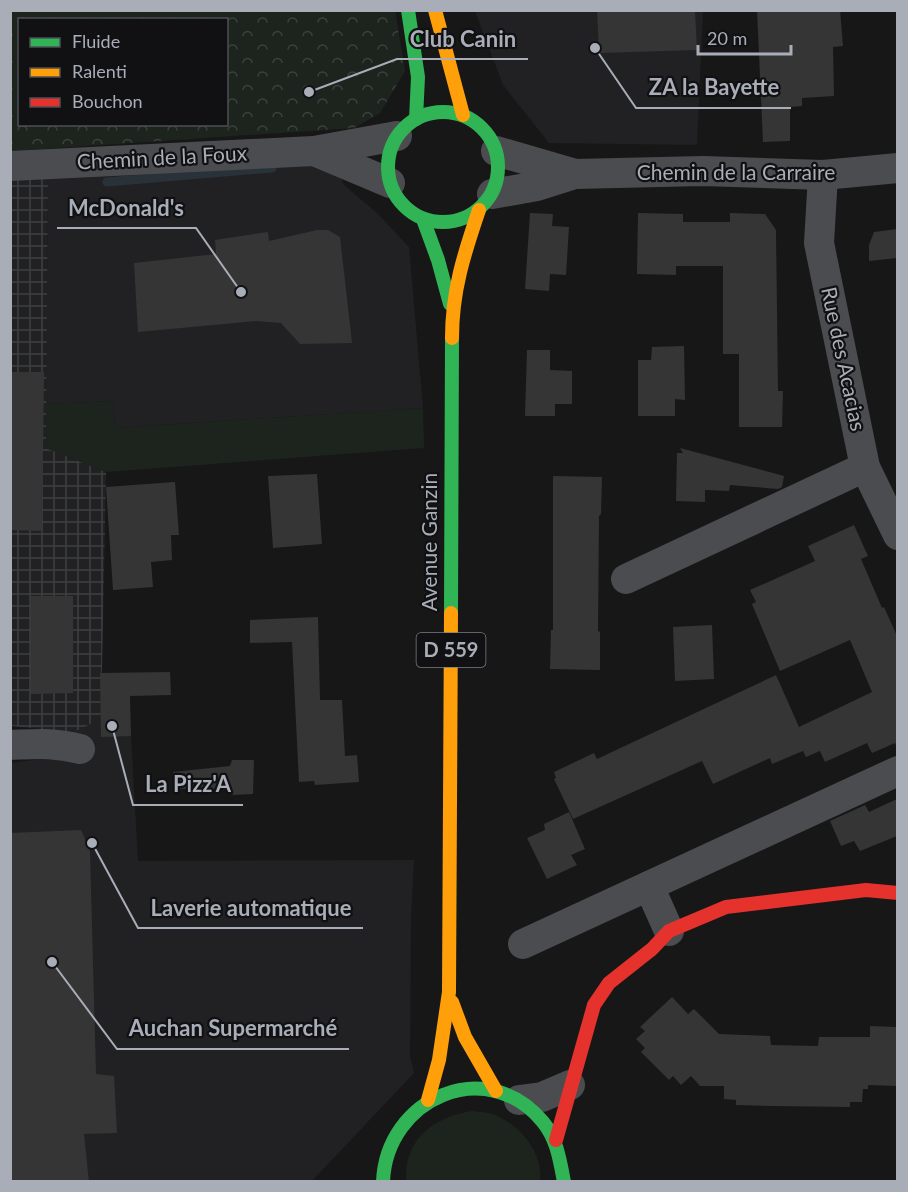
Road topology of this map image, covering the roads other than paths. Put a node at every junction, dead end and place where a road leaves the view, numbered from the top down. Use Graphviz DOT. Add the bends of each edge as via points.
graph roads {
  1 [pos="408,10"];
  2 [pos="435,10"];
  3 [pos="463,115"];
  4 [pos="407,128"];
  5 [pos="314,151"];
  6 [pos="496,151"];
  7 [pos="10,166"];
  8 [pos="897,168"];
  9 [pos="575,174"];
  10 [pos="823,175"];
  11 [pos="390,183"];
  12 [pos="485,202"];
  13 [pos="423,219"];
  14 [pos="452,308"];
  15 [pos="865,467"];
  16 [pos="897,535"];
  17 [pos="626,579"];
  18 [pos="10,745"];
  19 [pos="80,749"];
  20 [pos="897,771"];
  21 [pos="649,886"];
  22 [pos="897,893"];
  23 [pos="669,931"];
  24 [pos="523,944"];
  25 [pos="449,992"];
  26 [pos="570,1085"];
  27 [pos="508,1095"];
  28 [pos="428,1100"];
  29 [pos="556,1140"];
  30 [pos="381,1181"];
  31 [pos="564,1182"];
  1 -- 4 [label="main road" via="419,97"];
  2 -- 3 [label="main road"];
  3 -- 4 [label="main road" via="439,112"];
  3 -- 6 [label="main road" via="484,129"];
  4 -- 5 [label="street, Chemin de la Foux"];
  4 -- 11 [label="main road" via="391,151"];
  5 -- 7 [label="street, Chemin de la Foux"];
  5 -- 11 [label="street, Chemin de la Foux"];
  6 -- 9 [label="street, Chemin de la Carraire"];
  6 -- 12 [label="main road" via="497,180"];
  8 -- 10 [label="street, Chemin de la Carraire"];
  9 -- 10 [label="street, Chemin de la Carraire" via="703,171"];
  9 -- 12 [label="street, Chemin de la Carraire"];
  10 -- 15 [label="street, Rue des Acacias" via="819,243"];
  11 -- 13 [label="main road" via="402,204"];
  12 -- 13 [label="main road" via="462,219 442,223"];
  12 -- 14 [label="main road, Avenue Ganzin / D 559" via="462,261"];
  13 -- 14 [label="main road, Avenue Ganzin / D 559"];
  14 -- 25 [label="main road, Avenue Ganzin / D 559"];
  15 -- 16 [label="street, Rue des Acacias"];
  15 -- 17 [label="street"];
  18 -- 19 [label="street" via="36,742"];
  20 -- 21 [label="street"];
  21 -- 23 [label="street"];
  21 -- 24 [label="street"];
  22 -- 23 [label="main road" via="866,890 726,908"];
  23 -- 26 [label="main road" via="609,983 594,1005"];
  25 -- 27 [label="main road, Avenue Ganzin / D 559" via="468,1046"];
  25 -- 28 [label="main road, Avenue Ganzin / D 559" via="442,1052"];
  26 -- 27 [label="street" via="542,1097"];
  26 -- 29 [label="main road"];
  27 -- 28 [label="main road" via="473,1088 449,1091"];
  27 -- 29 [label="main road, Avenue Ganzin" via="539,1116"];
  28 -- 30 [label="main road" via="404,1120 388,1148"];
  29 -- 31 [label="main road" via="564,1164"];
}
